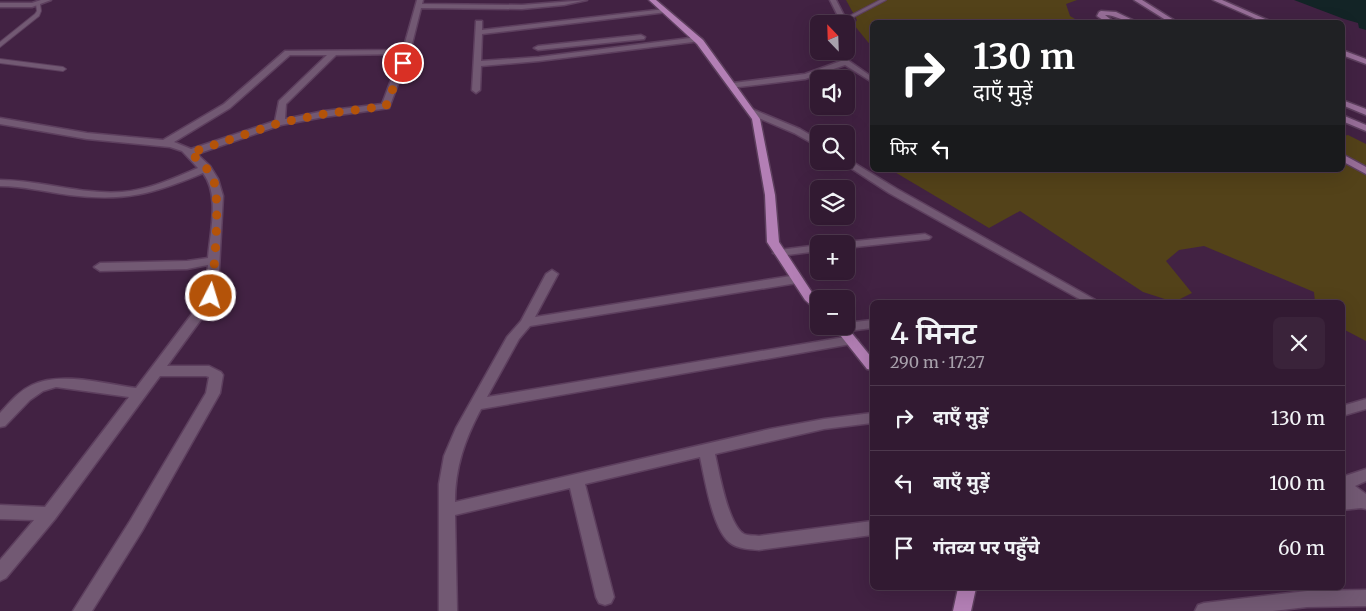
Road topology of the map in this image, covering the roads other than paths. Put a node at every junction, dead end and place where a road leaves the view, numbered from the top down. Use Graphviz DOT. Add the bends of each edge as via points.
graph roads {
  1 [pos="48,0"];
  2 [pos="584,0"];
  3 [pos="652,0"];
  4 [pos="833,0"];
  5 [pos="884,0"];
  6 [pos="1137,0"];
  7 [pos="1216,0"];
  8 [pos="419,3"];
  9 [pos="477,3"];
  10 [pos="535,3"];
  11 [pos="38,4"];
  12 [pos="0,5"];
  13 [pos="665,11"];
  14 [pos="841,15"];
  15 [pos="855,17"];
  16 [pos="1107,20"];
  17 [pos="1129,20"];
  18 [pos="1170,20"];
  19 [pos="1263,20"];
  20 [pos="479,23"];
  21 [pos="480,32"];
  22 [pos="537,33"];
  23 [pos="641,37"];
  24 [pos="698,39"];
  25 [pos="0,45"];
  26 [pos="538,48"];
  27 [pos="335,52"];
  28 [pos="406,52"];
  29 [pos="1345,53"];
  30 [pos="539,59"];
  31 [pos="0,61"];
  32 [pos="845,62"];
  33 [pos="1366,62"];
  34 [pos="477,64"];
  35 [pos="63,69"];
  36 [pos="870,79"];
  37 [pos="733,86"];
  38 [pos="476,90"];
  39 [pos="1345,103"];
  40 [pos="752,112"];
  41 [pos="1366,112"];
  42 [pos="1345,119"];
  43 [pos="0,121"];
  44 [pos="279,123"];
  45 [pos="1366,128"];
  46 [pos="810,139"];
  47 [pos="165,143"];
  48 [pos="190,153"];
  49 [pos="1345,158"];
  50 [pos="855,167"];
  51 [pos="206,168"];
  52 [pos="1366,171"];
  53 [pos="0,183"];
  54 [pos="925,237"];
  55 [pos="855,244"];
  56 [pos="810,249"];
  57 [pos="779,252"];
  58 [pos="214,261"];
  59 [pos="100,267"];
  60 [pos="552,274"];
  61 [pos="797,279"];
  62 [pos="810,298"];
  63 [pos="1089,300"];
  64 [pos="526,324"];
  65 [pos="870,324"];
  66 [pos="855,326"];
  67 [pos="846,335"];
  68 [pos="851,340"];
  69 [pos="870,364"];
  70 [pos="158,371"];
  71 [pos="140,393"];
  72 [pos="478,404"];
  73 [pos="1366,404"];
  74 [pos="1345,410"];
  75 [pos="870,418"];
  76 [pos="0,422"];
  77 [pos="706,449"];
  78 [pos="1366,476"];
  79 [pos="576,479"];
  80 [pos="1345,484"];
  81 [pos="1345,487"];
  82 [pos="1365,502"];
  83 [pos="1345,504"];
  84 [pos="447,510"];
  85 [pos="0,512"];
  86 [pos="49,514"];
  87 [pos="870,528"];
  88 [pos="0,573"];
  89 [pos="967,590"];
  90 [pos="605,597"];
  91 [pos="1366,598"];
  92 [pos="82,611"];
  93 [pos="448,611"];
  94 [pos="962,611"];
  95 [pos="1204,611"];
  1 -- 11 [label="street"];
  2 -- 10 [label="street"];
  3 -- 13 [label="main road"];
  4 -- 14 [label="street"];
  5 -- 15 [label="lane"];
  6 -- 18 [label="street"];
  7 -- 19 [label="street"];
  8 -- 9 [label="street"];
  8 -- 28 [label="street"];
  9 -- 10 [label="street"];
  11 -- 12 [label="street"];
  11 -- 25 [label="lane" via="37,15"];
  13 -- 22 [label="street"];
  13 -- 24 [label="main road"];
  16 -- 17 [label="street" via="1101,13 1114,13"];
  20 -- 21 [label="street"];
  21 -- 22 [label="street"];
  21 -- 34 [label="street"];
  22 -- 26 [label="street"];
  23 -- 26 [label="street"];
  24 -- 30 [label="street"];
  24 -- 37 [label="main road"];
  26 -- 30 [label="street"];
  27 -- 28 [label="street"];
  27 -- 44 [label="street" via="282,103"];
  27 -- 47 [label="street" via="285,55 227,106"];
  28 -- 44 [label="street" via="386,106"];
  29 -- 33 [label="street"];
  30 -- 34 [label="street"];
  31 -- 35 [label="lane"];
  32 -- 36 [label="street"];
  32 -- 37 [label="street" via="816,73"];
  34 -- 38 [label="street"];
  37 -- 40 [label="main road"];
  39 -- 41 [label="street"];
  40 -- 46 [label="street"];
  40 -- 57 [label="main road" via="770,195 773,242"];
  42 -- 45 [label="street"];
  43 -- 47 [label="street" via="95,137"];
  44 -- 48 [label="street"];
  47 -- 48 [label="street"];
  48 -- 51 [label="street"];
  49 -- 52 [label="street"];
  50 -- 63 [label="street"];
  51 -- 53 [label="street" via="159,187 122,195"];
  51 -- 58 [label="street" via="218,196"];
  54 -- 55 [label="street"];
  56 -- 57 [label="street"];
  57 -- 61 [label="main road"];
  58 -- 59 [label="street" via="187,265"];
  58 -- 70 [label="street" via="211,296"];
  60 -- 64 [label="street"];
  61 -- 62 [label="main road"];
  61 -- 64 [label="street"];
  64 -- 72 [label="street" via="500,359"];
  65 -- 66 [label="street"];
  67 -- 68 [label="main road"];
  68 -- 69 [label="main road"];
  68 -- 72 [label="street"];
  70 -- 71 [label="street"];
  70 -- 92 [label="street" via="209,371 216,374 213,393"];
  71 -- 76 [label="street" via="56,382 43,384 31,390"];
  71 -- 86 [label="street"];
  72 -- 84 [label="street" via="463,428 452,456"];
  73 -- 74 [label="street"];
  75 -- 77 [label="street" via="824,424"];
  77 -- 79 [label="street"];
  77 -- 87 [label="street" via="726,522 732,534 742,542 759,543"];
  78 -- 80 [label="street"];
  79 -- 84 [label="street"];
  79 -- 90 [label="street"];
  81 -- 82 [label="street"];
  82 -- 83 [label="street"];
  84 -- 93 [label="street"];
  85 -- 86 [label="street"];
  86 -- 88 [label="street"];
  89 -- 94 [label="main road"];
  91 -- 95 [label="street" via="1307,599"];
}
